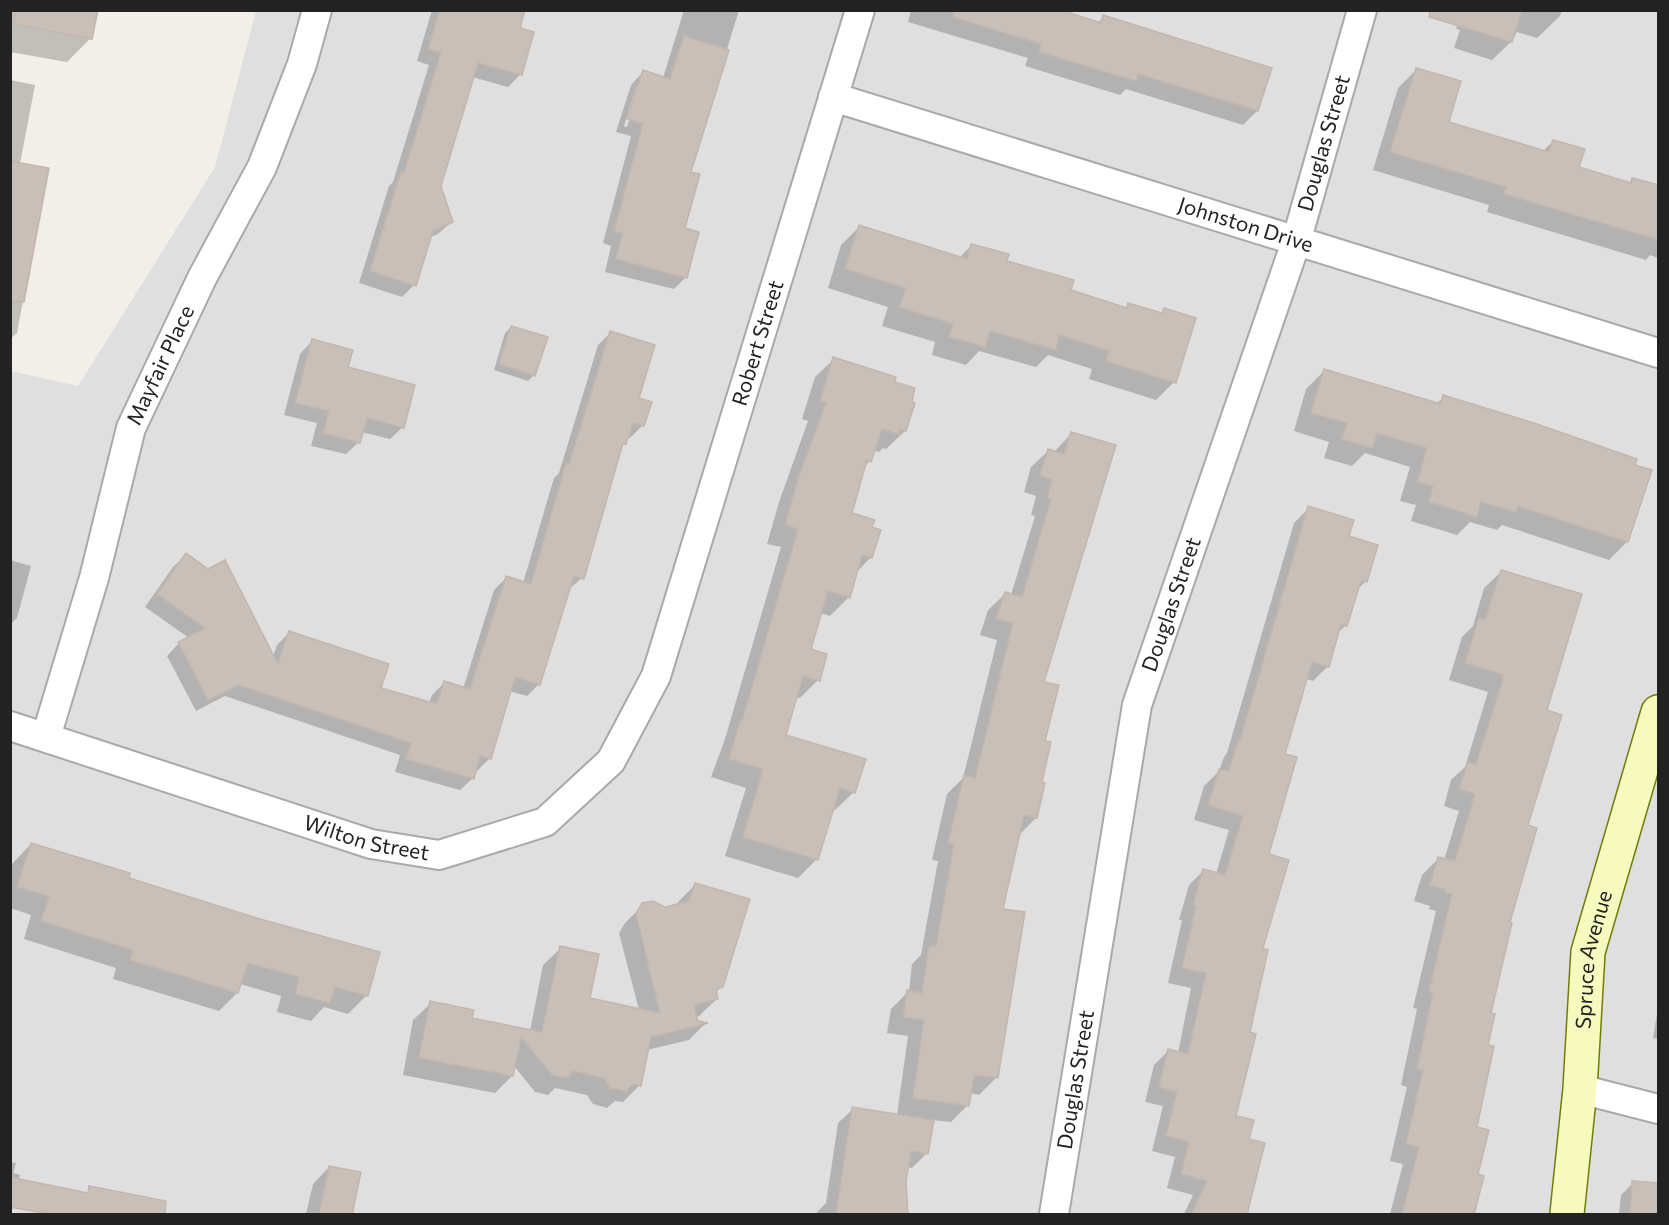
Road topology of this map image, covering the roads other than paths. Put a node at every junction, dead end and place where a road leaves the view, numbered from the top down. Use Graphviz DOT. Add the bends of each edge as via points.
graph roads {
  1 [pos="317,10"];
  2 [pos="860,10"];
  3 [pos="1362,10"];
  4 [pos="833,97"];
  5 [pos="1296,242"];
  6 [pos="1659,353"];
  7 [pos="656,676"];
  8 [pos="1659,712"];
  9 [pos="10,726"];
  10 [pos="46,737"];
  11 [pos="1580,1089"];
  12 [pos="1659,1109"];
  13 [pos="1054,1215"];
  14 [pos="1567,1215"];
  1 -- 10 [label="street, Mayfair Place" via="302,64 262,167 202,278 131,428 94,578"];
  2 -- 4 [label="street, Robert Street"];
  3 -- 5 [label="street, Douglas Street"];
  4 -- 5 [label="street, Johnston Drive"];
  4 -- 7 [label="street, Robert Street"];
  5 -- 6 [label="street, Johnston Drive"];
  5 -- 13 [label="street, Douglas Street" via="1137,705"];
  7 -- 10 [label="street, Wilton Street" via="611,761 545,822 439,855 371,844"];
  8 -- 11 [label="street, Spruce Avenue" via="1588,952"];
  9 -- 10 [label="street, Wilton Street"];
  11 -- 12 [label="street"];
  11 -- 14 [label="street, Spruce Avenue"];
}
